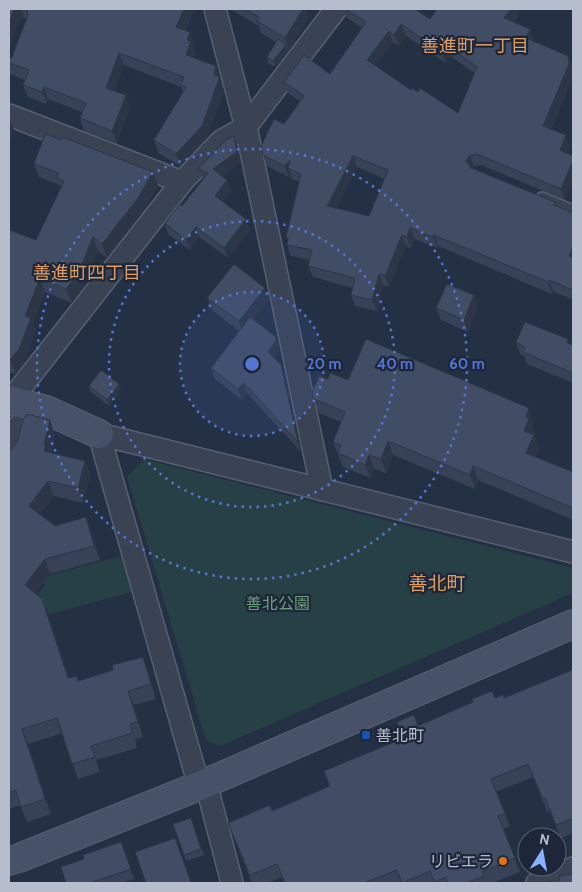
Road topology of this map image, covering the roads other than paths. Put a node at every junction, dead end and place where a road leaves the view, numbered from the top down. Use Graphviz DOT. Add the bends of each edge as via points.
graph roads {
  1 [pos="215,9"];
  2 [pos="336,9"];
  3 [pos="9,115"];
  4 [pos="246,127"];
  5 [pos="182,182"];
  6 [pos="530,193"];
  7 [pos="573,211"];
  8 [pos="18,402"];
  9 [pos="99,434"];
  10 [pos="9,439"];
  11 [pos="322,490"];
  12 [pos="573,552"];
  13 [pos="573,624"];
  14 [pos="202,785"];
  15 [pos="9,861"];
  16 [pos="573,868"];
  17 [pos="232,883"];
  18 [pos="537,883"];
  1 -- 4 [label="street"];
  2 -- 4 [label="street"];
  3 -- 5 [label="street"];
  4 -- 5 [label="street" via="221,141"];
  4 -- 11 [label="street"];
  5 -- 8 [label="street"];
  6 -- 7 [label="lane"];
  8 -- 9 [label="street"];
  8 -- 10 [label="street"];
  9 -- 11 [label="street"];
  9 -- 14 [label="street"];
  11 -- 12 [label="street"];
  13 -- 14 [label="street"];
  14 -- 15 [label="street"];
  14 -- 17 [label="street"];
  16 -- 18 [label="street"];
}
